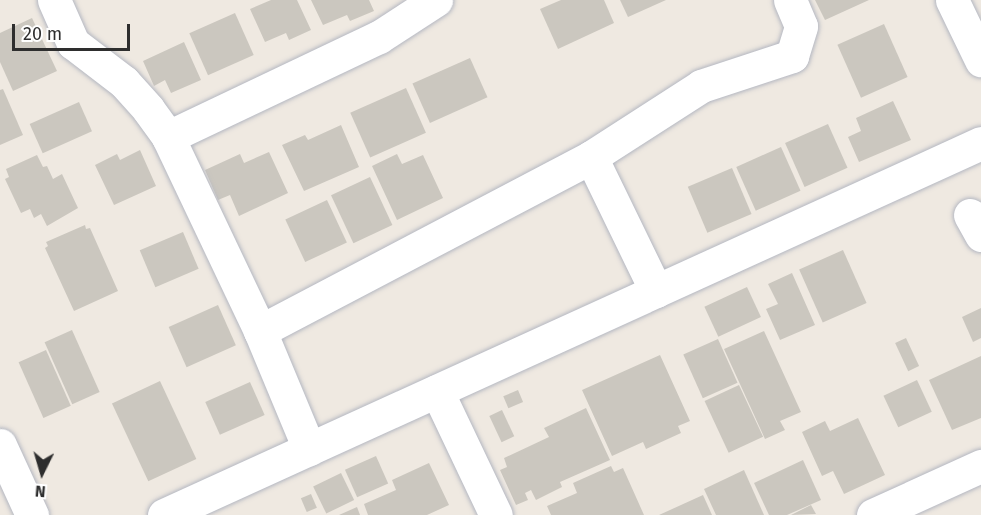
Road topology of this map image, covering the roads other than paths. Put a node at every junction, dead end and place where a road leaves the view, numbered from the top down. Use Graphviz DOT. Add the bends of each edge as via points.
graph roads {
  1 [pos="54,0"];
  2 [pos="436,0"];
  3 [pos="790,0"];
  4 [pos="952,0"];
  5 [pos="981,60"];
  6 [pos="168,137"];
  7 [pos="981,143"];
  8 [pos="591,157"];
  9 [pos="656,291"];
  10 [pos="260,331"];
  11 [pos="437,391"];
  12 [pos="0,445"];
  13 [pos="309,449"];
  14 [pos="981,466"];
  15 [pos="32,515"];
  16 [pos="164,515"];
  17 [pos="496,515"];
  18 [pos="873,515"];
  1 -- 6 [label="street" via="73,42 124,82"];
  2 -- 6 [label="street" via="379,37"];
  3 -- 8 [label="street" via="801,26 792,56 701,86"];
  4 -- 5 [label="street"];
  6 -- 10 [label="street"];
  7 -- 9 [label="street"];
  8 -- 9 [label="street"];
  8 -- 10 [label="street"];
  9 -- 11 [label="street"];
  10 -- 13 [label="street"];
  11 -- 13 [label="street"];
  11 -- 17 [label="street"];
  12 -- 15 [label="street"];
  13 -- 16 [label="street"];
  14 -- 18 [label="street"];
}
